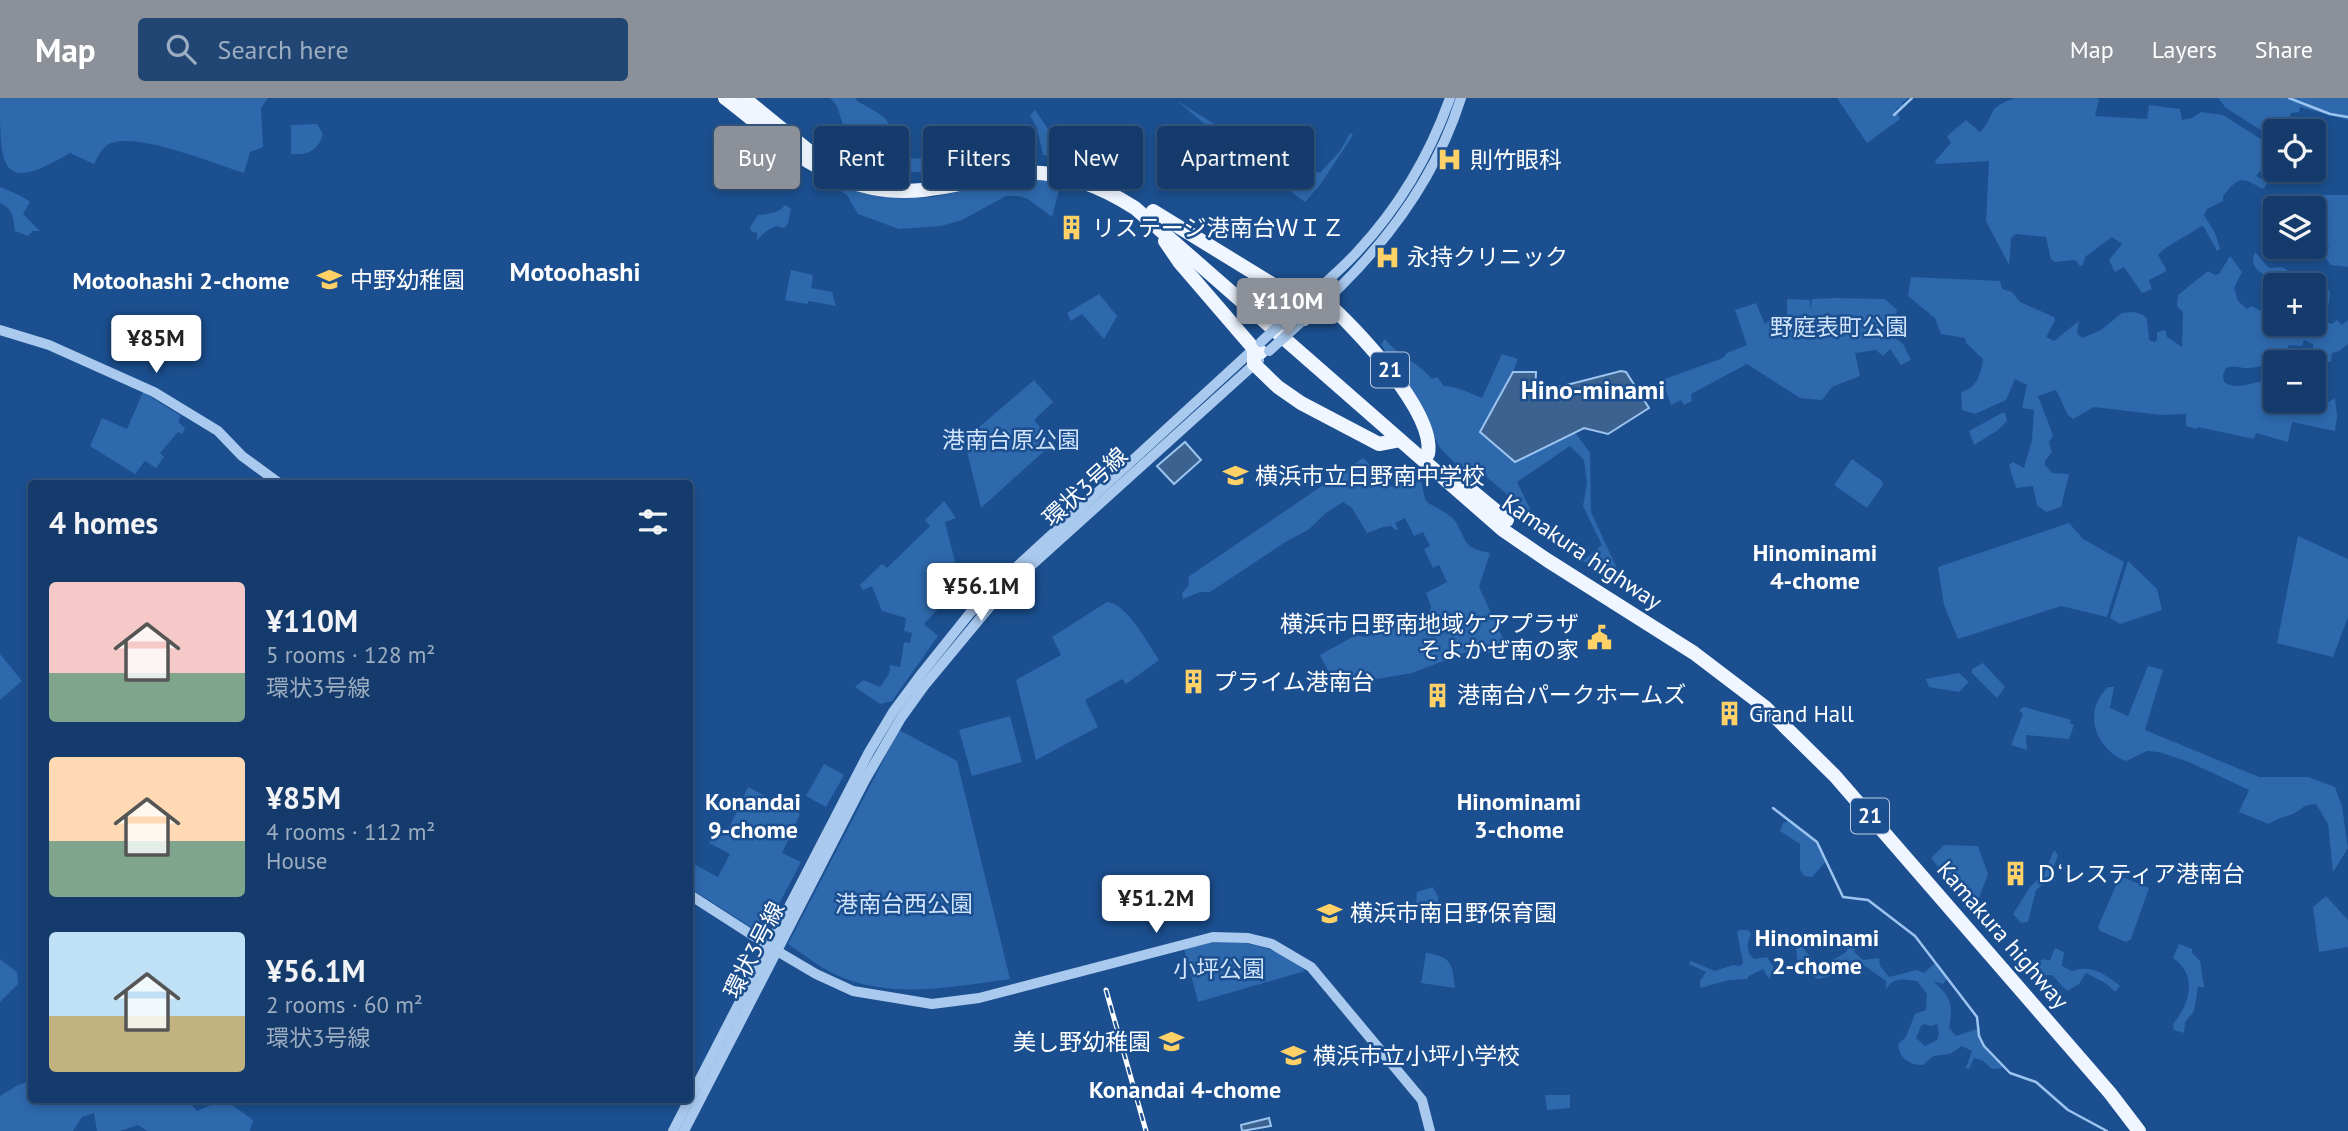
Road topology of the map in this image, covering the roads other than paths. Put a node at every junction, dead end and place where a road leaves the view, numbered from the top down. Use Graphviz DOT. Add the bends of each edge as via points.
graph roads {
  1 [pos="725,98"];
  2 [pos="744,98"];
  3 [pos="1450,98"];
  4 [pos="1461,98"];
  5 [pos="1153,217"];
  6 [pos="1325,301"];
  7 [pos="1300,314"];
  8 [pos="0,330"];
  9 [pos="1260,352"];
  10 [pos="1400,440"];
  11 [pos="1428,454"];
  12 [pos="275,480"];
  13 [pos="693,897"];
  14 [pos="773,949"];
  15 [pos="693,1095"];
  16 [pos="688,1103"];
  17 [pos="673,1131"];
  18 [pos="684,1131"];
  19 [pos="1430,1131"];
  20 [pos="2139,1131"];
  21 [pos="2150,1131"];
  1 -- 5 [label="main road, Kamakura highway / 21" via="802,158 856,184 920,191 1006,174 1058,175 1096,185"];
  2 -- 5 [label="main road, Kamakura highway / 21" via="807,151 855,175 906,183 1011,165 1065,167 1118,186"];
  3 -- 7 [label="street, 環状3号線" via="1409,184 1358,251"];
  4 -- 6 [label="street" via="1443,146 1406,209 1368,259"];
  5 -- 7 [label="main road, 21"];
  5 -- 9 [label="main road, 21" via="1180,263"];
  5 -- 10 [label="main road, Kamakura highway / 21"];
  5 -- 11 [label="main road, Kamakura highway / 21"];
  6 -- 7 [label="main road"];
  6 -- 11 [label="main road, 21" via="1378,353 1403,389 1426,429"];
  7 -- 9 [label="street, 環状3号線, bridge"];
  8 -- 12 [label="street" via="49,345 154,392 218,431"];
  9 -- 10 [label="main road, 21" via="1278,387 1301,404 1379,444"];
  9 -- 14 [label="street, 環状3号線" via="1028,554 946,642 869,752"];
  10 -- 20 [label="main road, Kamakura highway / 21" via="1503,530 1694,653 1765,707 1835,776"];
  11 -- 21 [label="main road, Kamakura highway / 21" via="1514,527 1699,645 1787,716 1849,778"];
  13 -- 14 [label="street"];
  14 -- 15 [label="street, 環状3号線"];
  14 -- 18 [label="street, 環状3号線"];
  14 -- 19 [label="street" via="853,991 932,1004 979,998 1213,937 1272,944 1317,972 1422,1100"];
  16 -- 17 [label="street, 環状3号線"];
}
